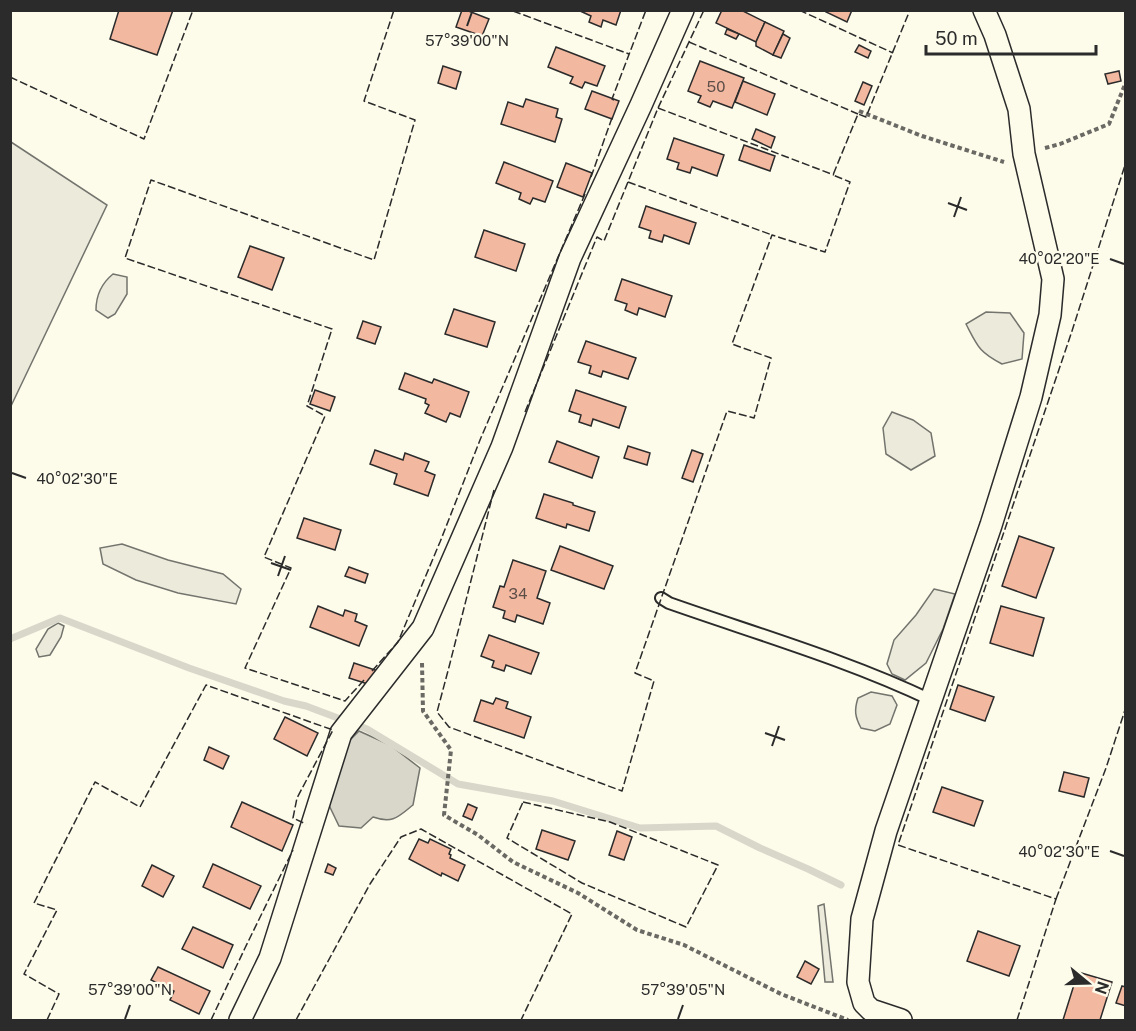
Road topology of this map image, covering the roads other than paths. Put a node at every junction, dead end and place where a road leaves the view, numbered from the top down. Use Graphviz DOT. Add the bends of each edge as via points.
graph roads {
  1 [pos="683,10"];
  2 [pos="984,10"];
  3 [pos="661,598"];
  4 [pos="931,700"];
  5 [pos="869,1015"];
  6 [pos="240,1020"];
  7 [pos="901,1020"];
  1 -- 6 [label="street" via="570,258 502,447 423,628 341,733 270,958"];
  2 -- 4 [label="street" via="1019,109 1025,157 1053,279 1050,315 1028,408"];
  3 -- 4 [label="lane" via="894,682"];
  4 -- 5 [label="street" via="886,831 862,919 858,982"];
  5 -- 7 [label="street"];
}
